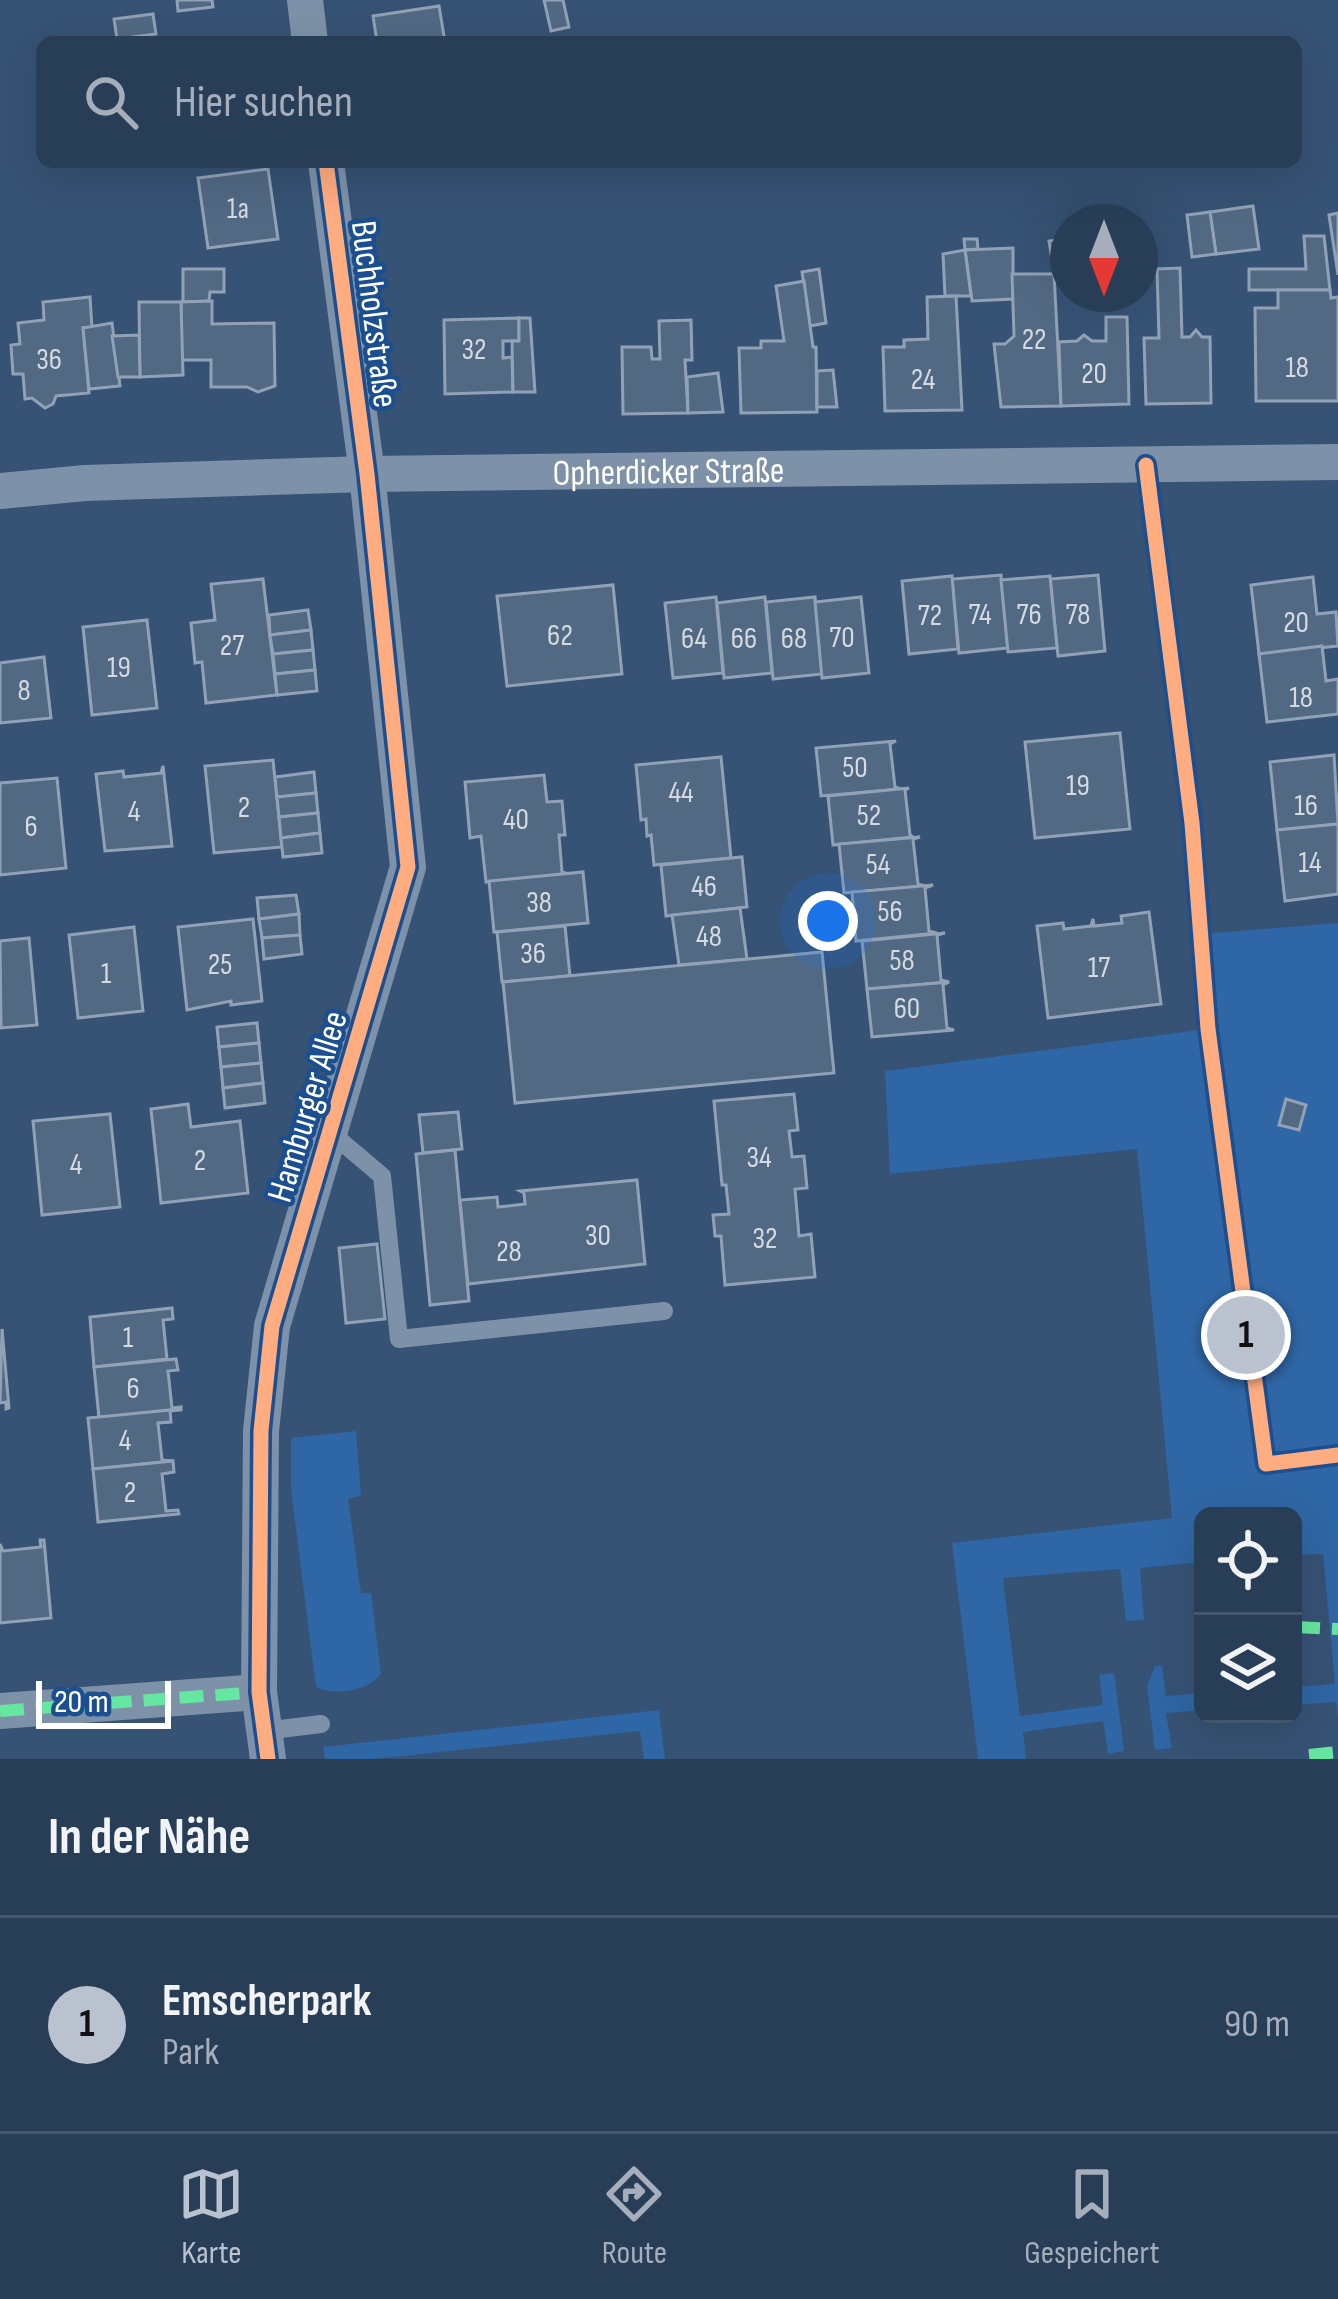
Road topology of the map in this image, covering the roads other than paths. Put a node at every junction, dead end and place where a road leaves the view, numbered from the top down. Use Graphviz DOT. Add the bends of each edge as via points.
graph roads {
  1 [pos="305,0"];
  2 [pos="309,36"];
  3 [pos="327,168"];
  4 [pos="1338,462"];
  5 [pos="367,474"];
  6 [pos="0,490"];
  7 [pos="329,1132"];
  8 [pos="664,1311"];
  9 [pos="259,1692"];
  10 [pos="0,1711"];
  11 [pos="321,1724"];
  12 [pos="266,1745"];
  1 -- 2 [label="street"];
  3 -- 5 [label="street, Buchholzstraße"];
  4 -- 5 [label="street, Opherdicker Straße"];
  5 -- 6 [label="street, Opherdicker Straße"];
  5 -- 7 [label="street, Hamburger Allee" via="408,867"];
  7 -- 8 [label="lane" via="382,1176 399,1339"];
  7 -- 9 [label="street, Hamburger Allee" via="272,1326 261,1432"];
  9 -- 10 [label="street"];
  9 -- 12 [label="street, Hamburger Allee"];
  11 -- 12 [label="lane"];
}
